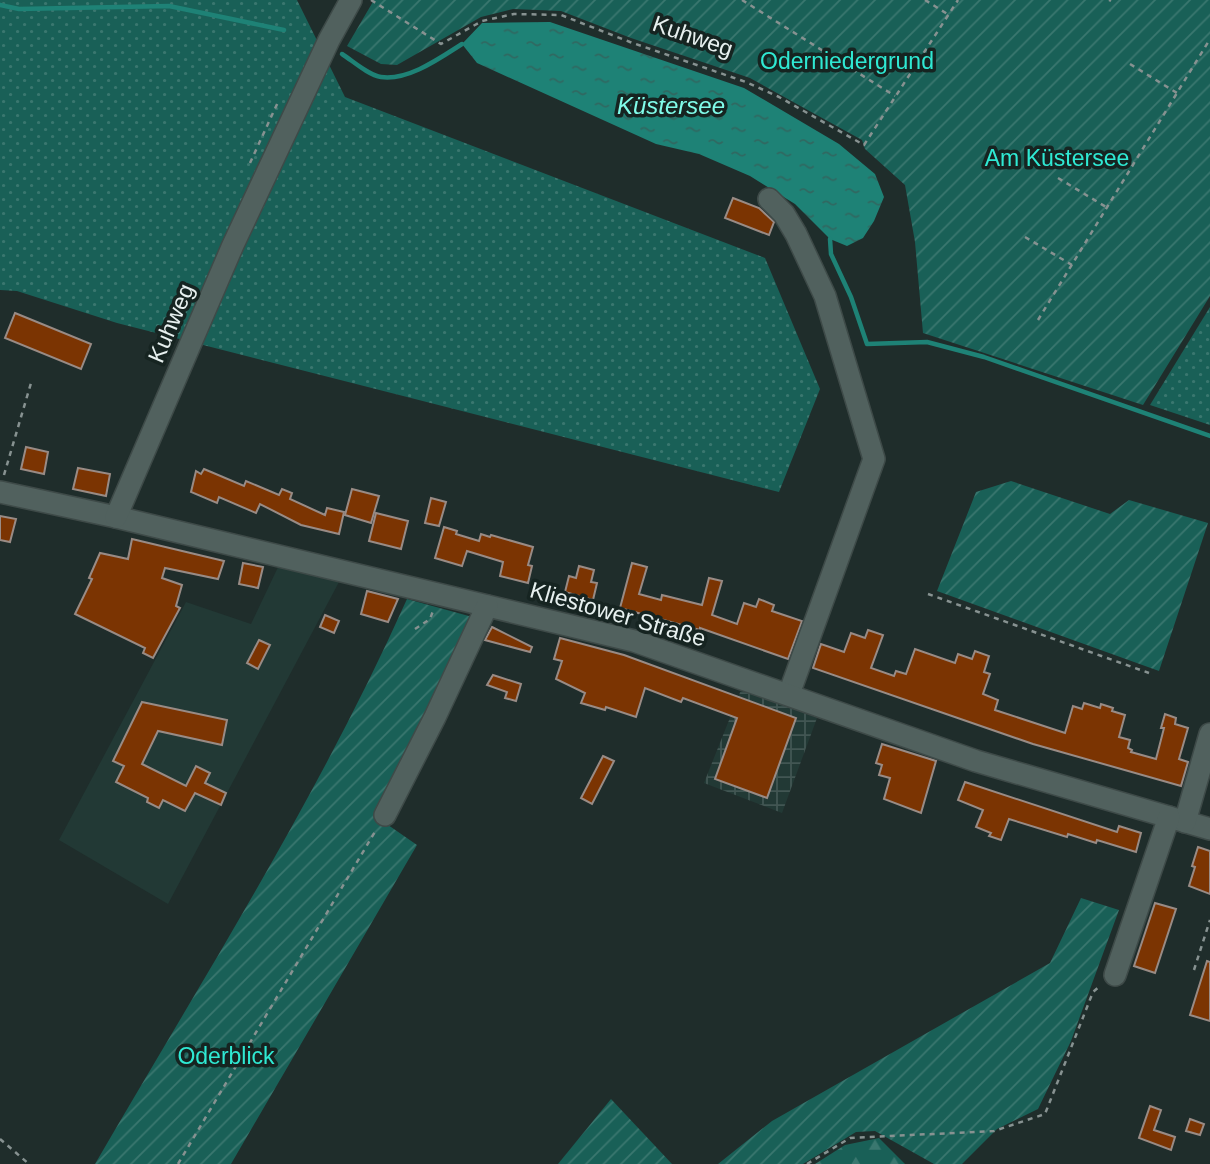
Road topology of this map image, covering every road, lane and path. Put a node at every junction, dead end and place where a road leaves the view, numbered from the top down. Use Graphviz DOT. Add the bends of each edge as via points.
graph roads {
  1 [pos="351,0"];
  2 [pos="371,0"];
  3 [pos="742,0"];
  4 [pos="925,0"];
  5 [pos="958,0"];
  6 [pos="949,15"];
  7 [pos="1210,39"];
  8 [pos="1130,64"];
  9 [pos="1177,93"];
  10 [pos="895,96"];
  11 [pos="1058,178"];
  12 [pos="769,199"];
  13 [pos="1107,208"];
  14 [pos="1025,237"];
  15 [pos="1072,265"];
  16 [pos="1038,320"];
  17 [pos="31,383"];
  18 [pos="2,484"];
  19 [pos="116,517"];
  20 [pos="928,594"];
  21 [pos="487,606"];
  22 [pos="430,619"];
  23 [pos="415,629"];
  24 [pos="1149,673"];
  25 [pos="789,694"];
  26 [pos="1210,734"];
  27 [pos="384,815"];
  28 [pos="1177,820"];
  29 [pos="1210,829"];
  30 [pos="1210,920"];
  31 [pos="1194,970"];
  32 [pos="1115,975"];
  33 [pos="0,1139"];
  34 [pos="29,1164"];
  35 [pos="178,1164"];
  36 [pos="807,1164"];
  1 -- 19 [label="street, Kuhweg" via="233,245"];
  2 -- 10 [label="path, Kuhweg" via="441,44 482,21 514,14 561,15 746,82 864,145"];
  3 -- 10 [label="path, Kuhweg"];
  4 -- 6 [label="path"];
  5 -- 6 [label="path, Kuhweg"];
  6 -- 10 [label="path, Kuhweg"];
  7 -- 9 [label="path"];
  8 -- 9 [label="path"];
  9 -- 13 [label="path"];
  11 -- 13 [label="path"];
  12 -- 25 [label="street" via="796,234 825,296 874,459"];
  13 -- 15 [label="path"];
  14 -- 15 [label="path"];
  15 -- 16 [label="path"];
  17 -- 18 [label="path"];
  18 -- 19 [label="street, Kliestower Straße"];
  19 -- 21 [label="street, Kliestower Straße"];
  20 -- 24 [label="path"];
  21 -- 25 [label="street, Kliestower Straße" via="634,641"];
  21 -- 27 [label="street"];
  22 -- 23 [label="path"];
  25 -- 28 [label="street, Kliestower Straße" via="976,761"];
  26 -- 28 [label="street"];
  27 -- 35 [label="path"];
  28 -- 29 [label="street, Kliestower Straße"];
  28 -- 32 [label="street"];
  30 -- 31 [label="path"];
  32 -- 36 [label="path" via="1093,992 1045,1114 994,1131 850,1138"];
  33 -- 34 [label="path"];
}
